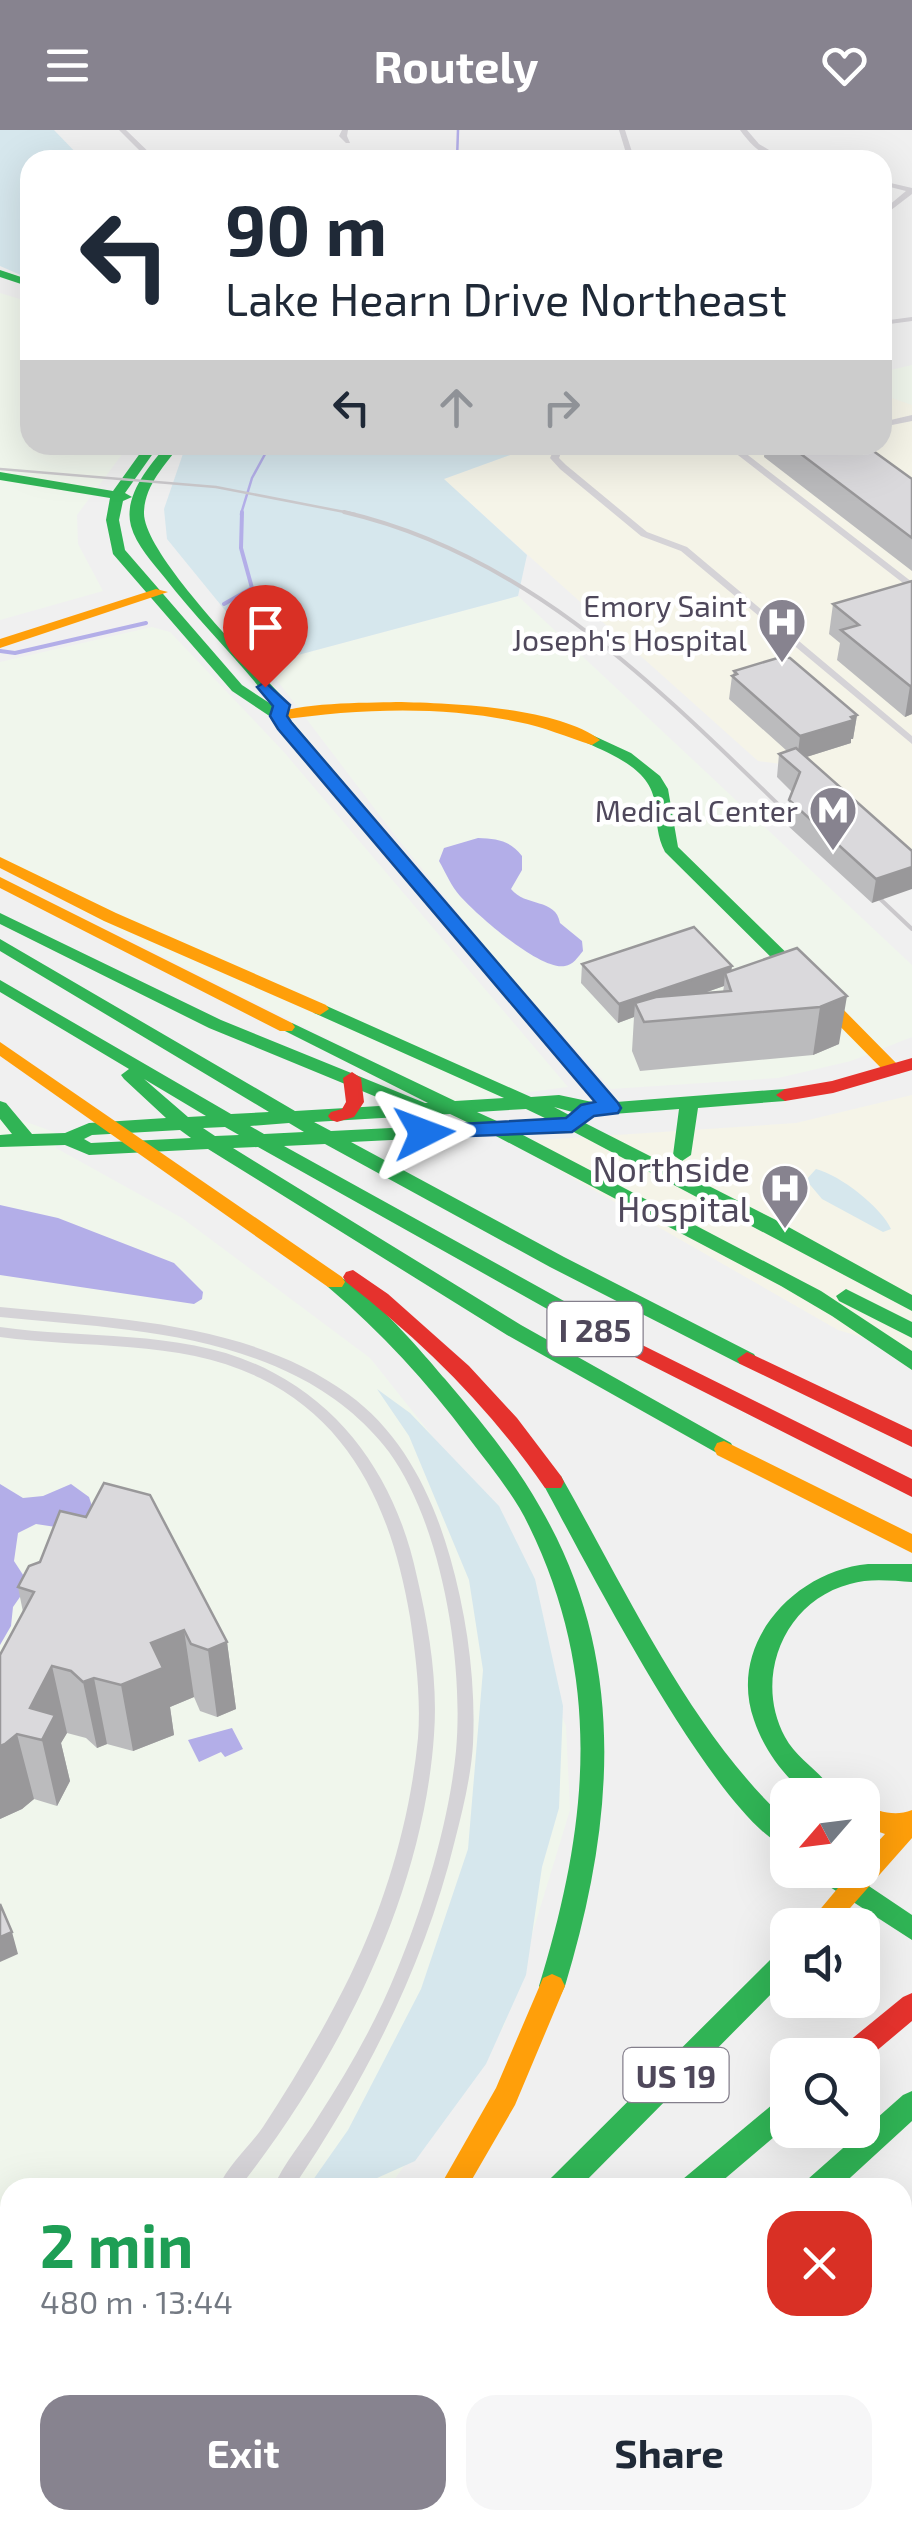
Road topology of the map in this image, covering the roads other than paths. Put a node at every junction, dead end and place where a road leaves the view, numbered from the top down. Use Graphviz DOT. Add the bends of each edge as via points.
graph roads {
  1 [pos="122,130"];
  2 [pos="344,130"];
  3 [pos="743,130"];
  4 [pos="348,142"];
  5 [pos="143,150"];
  6 [pos="763,150"];
  7 [pos="912,190"];
  8 [pos="892,207"];
  9 [pos="145,455"];
  10 [pos="165,455"];
  11 [pos="555,455"];
  12 [pos="742,455"];
  13 [pos="0,476"];
  14 [pos="0,486"];
  15 [pos="112,499"];
  16 [pos="137,500"];
  17 [pos="177,585"];
  18 [pos="912,587"];
  19 [pos="152,592"];
  20 [pos="113,603"];
  21 [pos="174,617"];
  22 [pos="0,632"];
  23 [pos="0,644"];
  24 [pos="282,721"];
  25 [pos="912,741"];
  26 [pos="0,862"];
  27 [pos="0,880"];
  28 [pos="0,918"];
  29 [pos="0,944"];
  30 [pos="0,985"];
  31 [pos="0,1048"];
  32 [pos="114,1055"];
  33 [pos="893,1070"];
  34 [pos="352,1078"];
  35 [pos="689,1104"];
  36 [pos="0,1107"];
  37 [pos="611,1108"];
  38 [pos="423,1109"];
  39 [pos="588,1110"];
  40 [pos="338,1116"];
  41 [pos="68,1139"];
  42 [pos="10,1143"];
  43 [pos="682,1155"];
  44 [pos="274,1234"];
  45 [pos="912,1304"];
  46 [pos="0,1312"];
  47 [pos="0,1332"];
  48 [pos="912,1332"];
  49 [pos="912,1362"];
  50 [pos="912,1440"];
  51 [pos="912,1489"];
  52 [pos="912,1544"];
  53 [pos="912,1573"];
  54 [pos="804,1778"];
  55 [pos="770,1821"];
  56 [pos="880,1822"];
  57 [pos="912,1823"];
  58 [pos="852,1888"];
  59 [pos="833,1908"];
  60 [pos="912,1929"];
  61 [pos="770,1977"];
  62 [pos="912,2005"];
  63 [pos="872,2038"];
  64 [pos="912,2104"];
  65 [pos="770,2123"];
  66 [pos="234,2178"];
  67 [pos="289,2178"];
  68 [pos="458,2178"];
  69 [pos="570,2178"];
  70 [pos="705,2178"];
  71 [pos="829,2178"];
  1 -- 5 [label="street"];
  2 -- 4 [label="street"];
  3 -- 6 [label="street"];
  7 -- 8 [label="street"];
  9 -- 15 [label="main road"];
  10 -- 16 [label="main road"];
  11 -- 25 [label="street" via="644,534 684,549"];
  12 -- 18 [label="street"];
  13 -- 15 [label="main road"];
  14 -- 15 [label="main road"];
  15 -- 16 [label="main road"];
  15 -- 19 [label="main road" via="114,542"];
  16 -- 17 [label="main road" via="142,540"];
  17 -- 19 [label="main road"];
  17 -- 24 [label="main road" via="282,705"];
  19 -- 20 [label="main road"];
  19 -- 21 [label="main road"];
  20 -- 21 [label="main road"];
  20 -- 22 [label="main road"];
  20 -- 23 [label="main road"];
  21 -- 24 [label="main road" via="237,688"];
  24 -- 33 [label="main road" via="359,707 453,710 589,737 632,759 662,791 662,835 671,849"];
  24 -- 37 [label="main road"];
  26 -- 45 [label="main road" via="574,1124"];
  27 -- 48 [label="main road" via="438,1079"];
  27 -- 49 [label="main road" via="168,970 564,1160 829,1304"];
  28 -- 34 [label="main road" via="215,1024"];
  29 -- 50 [label="main road, I 285" via="352,1152 618,1296"];
  30 -- 32 [label="main road, I 285"];
  31 -- 44 [label="main road"];
  32 -- 51 [label="main road, I 285" via="284,1158 644,1356"];
  32 -- 52 [label="main road" via="145,1094 254,1168 546,1348 795,1488"];
  33 -- 35 [label="main road" via="792,1094"];
  34 -- 38 [label="main road"];
  34 -- 40 [label="main road" via="356,1102"];
  35 -- 37 [label="main road"];
  35 -- 43 [label="main road"];
  36 -- 42 [label="main road"];
  37 -- 39 [label="main road"];
  38 -- 39 [label="main road" via="559,1101"];
  38 -- 40 [label="main road"];
  39 -- 41 [label="main road" via="572,1125 89,1149"];
  40 -- 41 [label="main road" via="89,1129"];
  41 -- 42 [label="main road"];
  44 -- 55 [label="main road" via="350,1276 450,1356 524,1442 585,1534 690,1729"];
  44 -- 68 [label="main road" via="406,1346 504,1469 539,1524 568,1591 595,1698 598,1798 574,1929 509,2092"];
  46 -- 67 [label="street" via="193,1334 310,1377 388,1438 436,1532 466,1699 463,1756 442,1866 370,2050"];
  47 -- 66 [label="street" via="187,1349 270,1376 318,1407 358,1451 389,1506 410,1571 426,1740 402,1857 332,2032"];
  53 -- 54 [label="main road" via="842,1577 795,1603 771,1632 758,1666 764,1727"];
  56 -- 57 [label="main road"];
  57 -- 59 [label="main road"];
  58 -- 60 [label="main road"];
  61 -- 69 [label="main road, US 19"];
  62 -- 63 [label="main road"];
  64 -- 71 [label="main road"];
  65 -- 70 [label="main road"];
}
